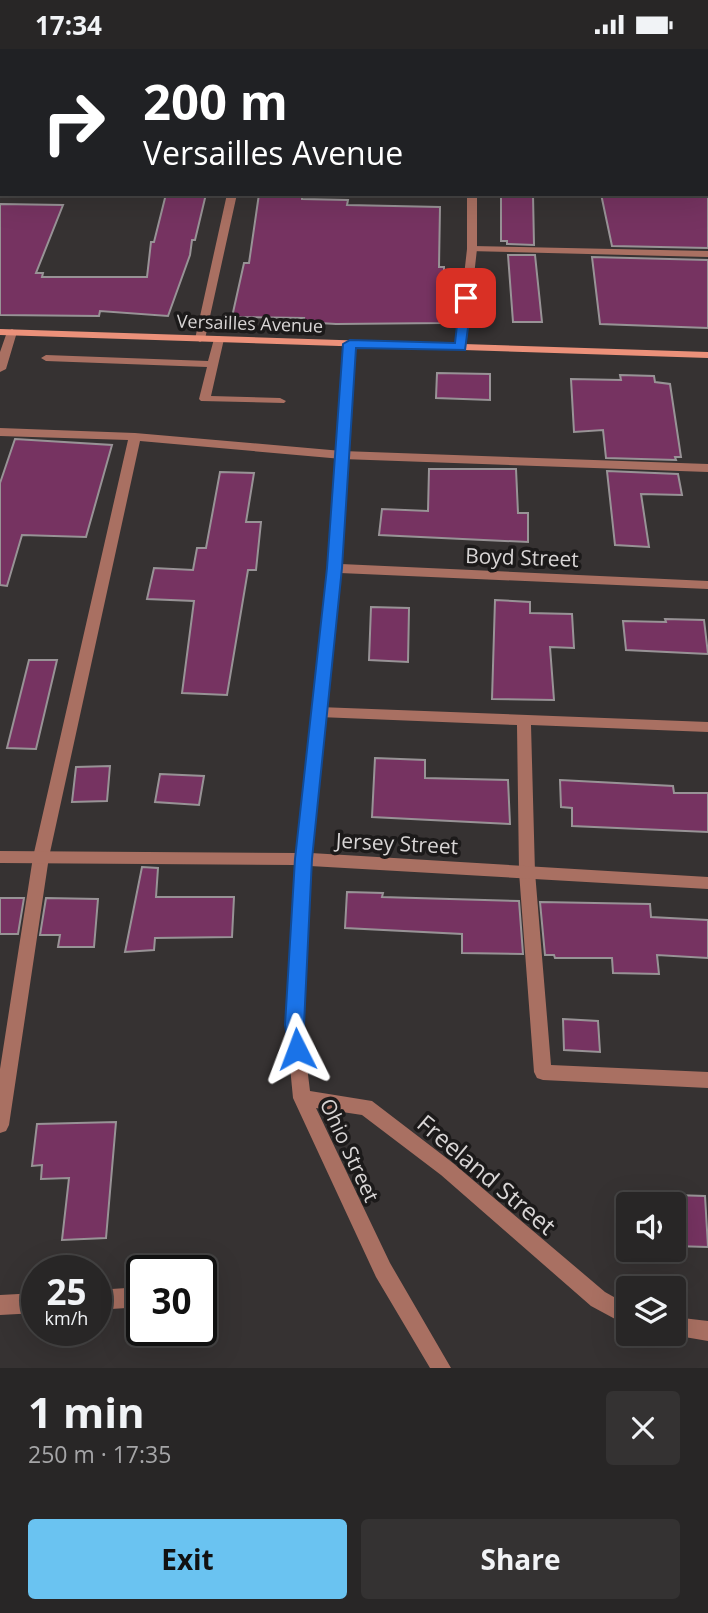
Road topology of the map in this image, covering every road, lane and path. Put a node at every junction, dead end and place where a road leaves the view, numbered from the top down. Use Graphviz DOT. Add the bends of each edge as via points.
graph roads {
  1 [pos="232,196"];
  2 [pos="472,196"];
  3 [pos="472,249"];
  4 [pos="708,254"];
  5 [pos="6,332"];
  6 [pos="200,338"];
  7 [pos="219,339"];
  8 [pos="350,344"];
  9 [pos="461,347"];
  10 [pos="708,355"];
  11 [pos="46,358"];
  12 [pos="213,364"];
  13 [pos="0,369"];
  14 [pos="280,401"];
  15 [pos="0,432"];
  16 [pos="135,437"];
  17 [pos="342,455"];
  18 [pos="708,468"];
  19 [pos="334,568"];
  20 [pos="708,585"];
  21 [pos="319,712"];
  22 [pos="524,720"];
  23 [pos="708,727"];
  24 [pos="0,857"];
  25 [pos="41,857"];
  26 [pos="303,859"];
  27 [pos="527,872"];
  28 [pos="708,883"];
  29 [pos="708,1080"];
  30 [pos="302,1098"];
  31 [pos="0,1125"];
  32 [pos="21,1303"];
  33 [pos="0,1304"];
  34 [pos="616,1309"];
  35 [pos="686,1328"];
  36 [pos="708,1331"];
  37 [pos="441,1368"];
  1 -- 6 [label="street"];
  2 -- 3 [label="street"];
  3 -- 4 [label="street"];
  3 -- 9 [label="street"];
  5 -- 6 [label="street, Versailles Avenue"];
  5 -- 13 [label="street"];
  6 -- 7 [label="street, Versailles Avenue"];
  7 -- 8 [label="street, Versailles Avenue"];
  7 -- 12 [label="street"];
  8 -- 9 [label="street, Versailles Avenue"];
  8 -- 17 [label="street, Ohio Street"];
  9 -- 10 [label="street, Versailles Avenue"];
  11 -- 12 [label="street"];
  12 -- 14 [label="street" via="205,399"];
  15 -- 16 [label="street"];
  16 -- 17 [label="street"];
  16 -- 25 [label="street"];
  17 -- 18 [label="street"];
  17 -- 19 [label="street, Ohio Street"];
  19 -- 20 [label="street, Boyd Street"];
  19 -- 21 [label="street, Ohio Street"];
  21 -- 22 [label="street"];
  21 -- 26 [label="street, Ohio Street"];
  22 -- 23 [label="street"];
  22 -- 27 [label="street"];
  24 -- 25 [label="street, Jersey Street"];
  25 -- 26 [label="street, Jersey Street"];
  25 -- 31 [label="street"];
  26 -- 27 [label="street, Jersey Street"];
  26 -- 30 [label="street, Ohio Street" via="295,1025"];
  27 -- 28 [label="street, Jersey Street"];
  27 -- 29 [label="street" via="543,1072"];
  30 -- 34 [label="street, Freeland Street" via="366,1107"];
  30 -- 37 [label="street, Ohio Street" via="383,1270"];
  32 -- 33 [label="street"];
  35 -- 36 [label="street"];
}
